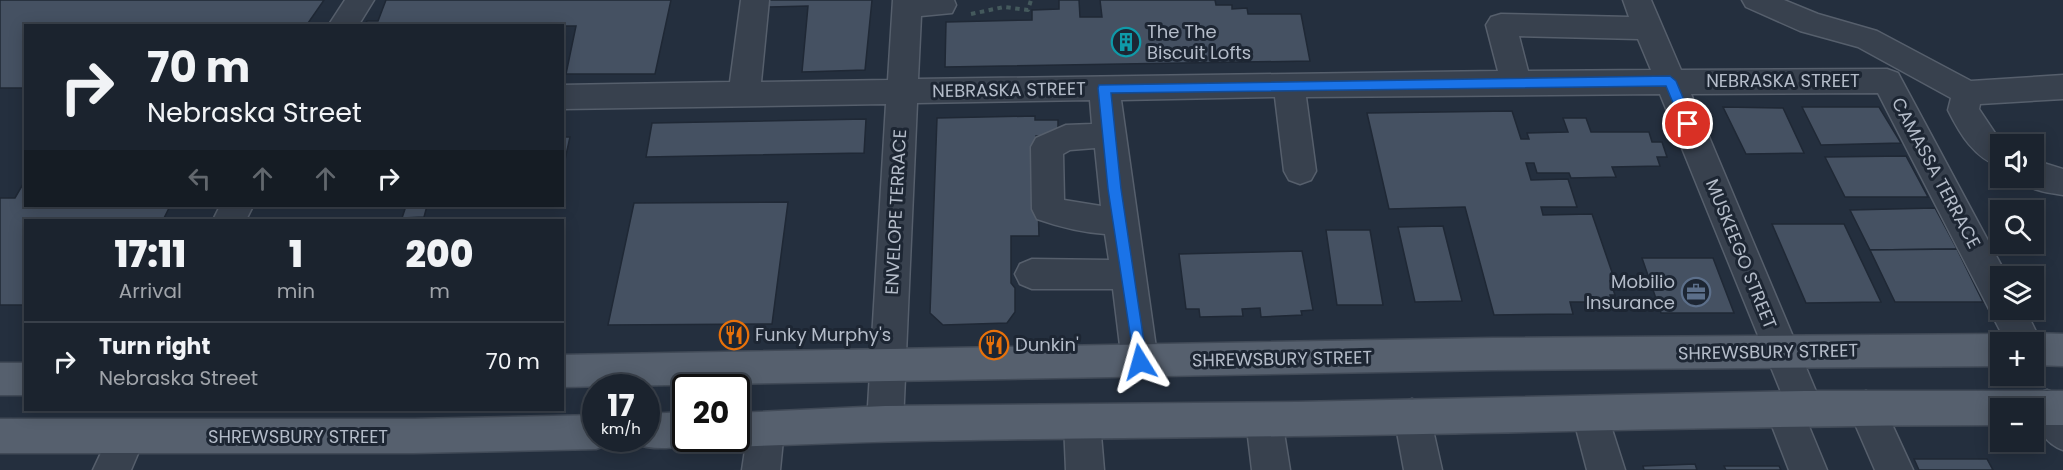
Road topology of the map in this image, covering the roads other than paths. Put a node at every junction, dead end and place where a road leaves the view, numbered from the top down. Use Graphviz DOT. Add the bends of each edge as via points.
graph roads {
  1 [pos="360,0"];
  2 [pos="755,0"];
  3 [pos="1756,0"];
  4 [pos="907,3"];
  5 [pos="955,10"];
  6 [pos="1642,14"];
  7 [pos="343,24"];
  8 [pos="1670,81"];
  9 [pos="1887,81"];
  10 [pos="1516,83"];
  11 [pos="1289,86"];
  12 [pos="2063,87"];
  13 [pos="1104,88"];
  14 [pos="903,91"];
  15 [pos="1967,93"];
  16 [pos="744,94"];
  17 [pos="564,97"];
  18 [pos="1109,135"];
  19 [pos="1990,146"];
  20 [pos="1300,171"];
  21 [pos="2044,178"];
  22 [pos="2063,182"];
  23 [pos="1119,220"];
  24 [pos="1032,274"];
  25 [pos="1127,275"];
  26 [pos="1990,276"];
  27 [pos="2044,349"];
  28 [pos="1990,350"];
  29 [pos="2063,350"];
  30 [pos="1782,352"];
  31 [pos="1140,362"];
  32 [pos="888,365"];
  33 [pos="564,371"];
  34 [pos="0,379"];
  35 [pos="24,379"];
  36 [pos="1794,408"];
  37 [pos="1866,408"];
  38 [pos="1590,413"];
  39 [pos="1412,416"];
  40 [pos="2058,416"];
  41 [pos="1264,420"];
  42 [pos="885,423"];
  43 [pos="1082,423"];
  44 [pos="751,430"];
  45 [pos="582,432"];
  46 [pos="0,436"];
  47 [pos="120,439"];
  48 [pos="761,470"];
  49 [pos="1085,470"];
  50 [pos="1271,470"];
  51 [pos="1423,470"];
  52 [pos="1606,470"];
  53 [pos="1809,470"];
  54 [pos="1894,470"];
  1 -- 7 [label="street"];
  2 -- 16 [label="street"];
  3 -- 15 [label="street" via="1810,23 1867,39"];
  4 -- 5 [label="street"];
  4 -- 14 [label="street, ENVELOPE TERRACE"];
  6 -- 8 [label="street, MUSKEEGO STREET"];
  6 -- 10 [label="street" via="1501,25"];
  8 -- 9 [label="street, NEBRASKA STREET"];
  8 -- 10 [label="street, NEBRASKA STREET"];
  8 -- 30 [label="street, MUSKEEGO STREET"];
  9 -- 26 [label="street, CAMASSA TERRACE"];
  10 -- 11 [label="street, NEBRASKA STREET"];
  11 -- 13 [label="street, NEBRASKA STREET"];
  11 -- 20 [label="street"];
  12 -- 15 [label="street"];
  13 -- 14 [label="street, NEBRASKA STREET"];
  13 -- 18 [label="street"];
  14 -- 16 [label="street, NEBRASKA STREET"];
  14 -- 32 [label="street, ENVELOPE TERRACE"];
  15 -- 19 [label="street" via="1963,110"];
  16 -- 17 [label="street, NEBRASKA STREET"];
  18 -- 23 [label="street"];
  18 -- 23 [label="street" via="1066,138 1047,147 1048,209 1076,218"];
  21 -- 22 [label="street"];
  23 -- 25 [label="street"];
  24 -- 25 [label="street"];
  25 -- 31 [label="street"];
  27 -- 29 [label="main road"];
  28 -- 30 [label="main road, SHREWSBURY STREET"];
  30 -- 31 [label="main road, SHREWSBURY STREET"];
  30 -- 36 [label="street, MUSKEEGO STREET"];
  31 -- 32 [label="main road, SHREWSBURY STREET"];
  32 -- 33 [label="main road, SHREWSBURY STREET"];
  32 -- 42 [label="street, ENVELOPE TERRACE"];
  34 -- 35 [label="main road"];
  36 -- 37 [label="main road"];
  36 -- 38 [label="main road"];
  36 -- 53 [label="street, MUSKEEGO STREET"];
  37 -- 40 [label="main road"];
  37 -- 54 [label="street"];
  38 -- 39 [label="main road"];
  38 -- 52 [label="street"];
  39 -- 41 [label="main road"];
  39 -- 51 [label="street"];
  41 -- 43 [label="main road"];
  41 -- 50 [label="street"];
  42 -- 43 [label="main road"];
  42 -- 44 [label="main road"];
  43 -- 49 [label="street"];
  44 -- 48 [label="street"];
  45 -- 47 [label="main road, SHREWSBURY STREET"];
  46 -- 47 [label="main road, SHREWSBURY STREET"];
}
